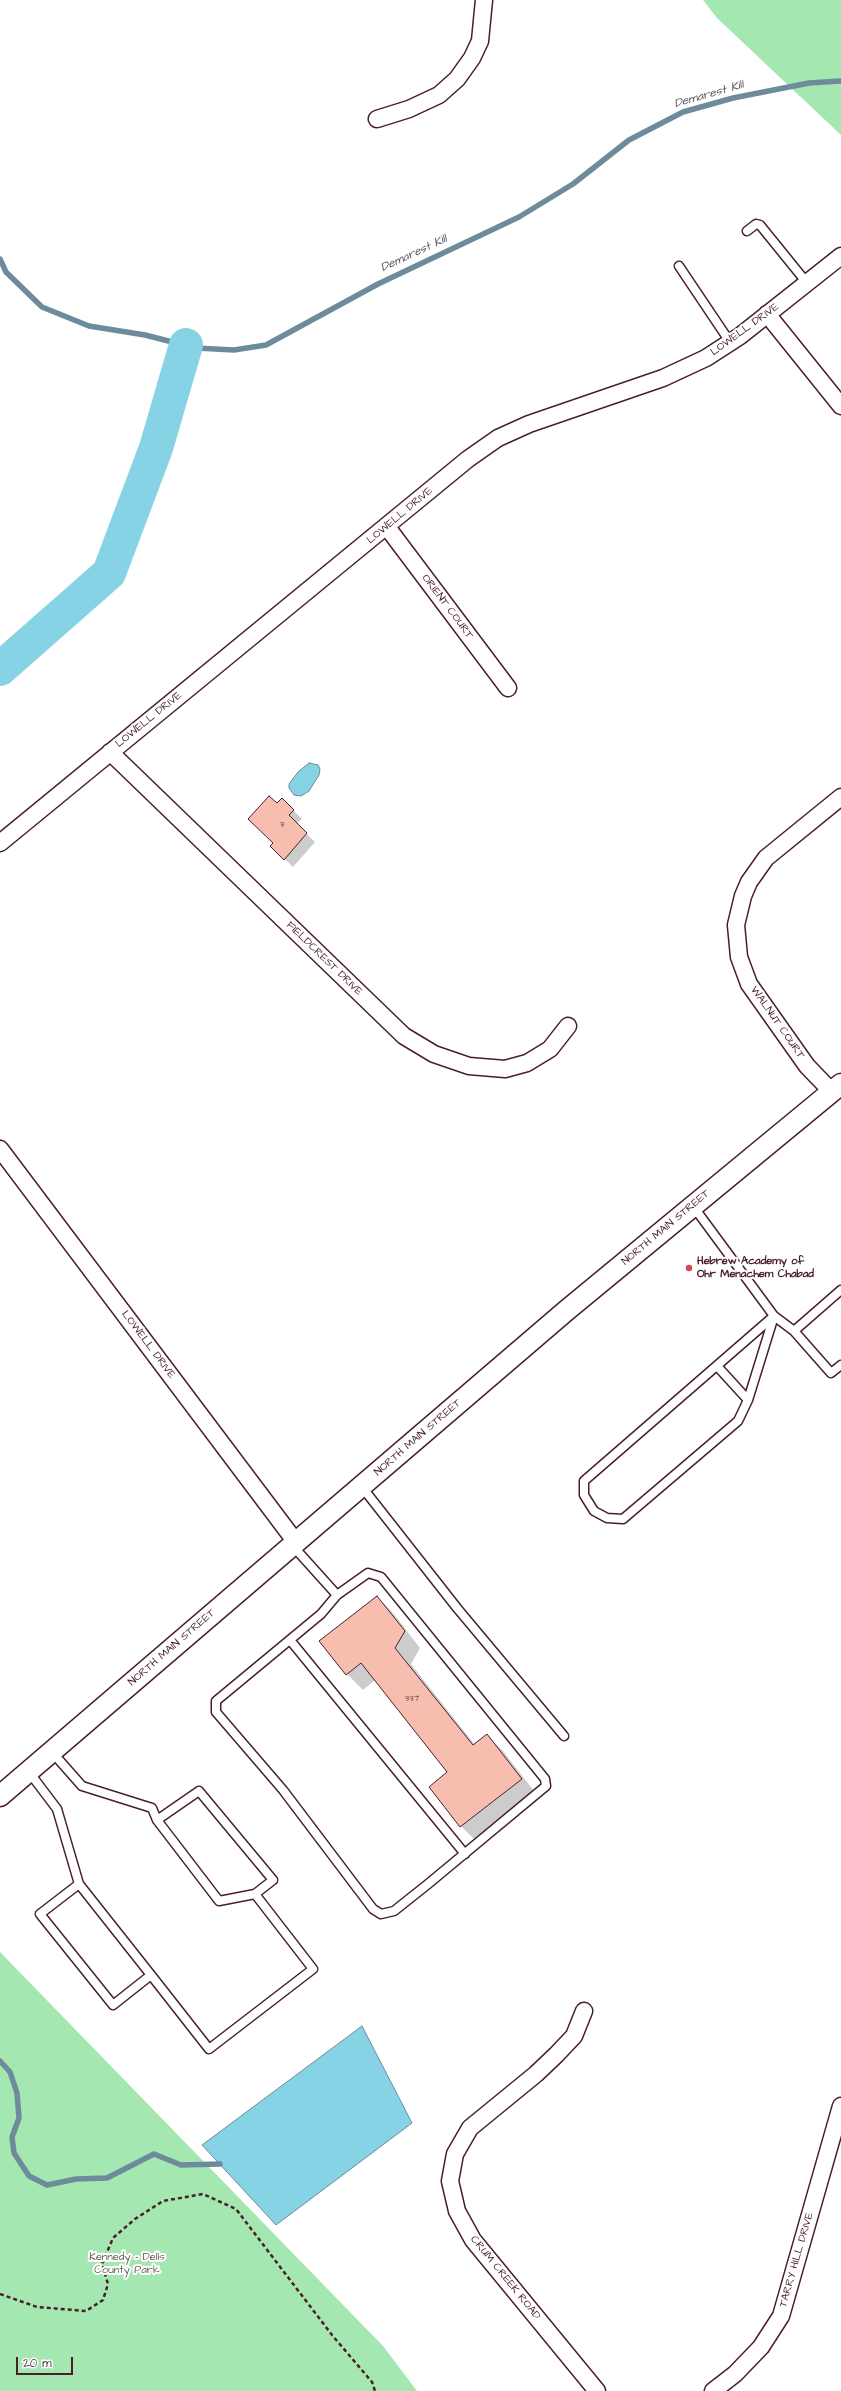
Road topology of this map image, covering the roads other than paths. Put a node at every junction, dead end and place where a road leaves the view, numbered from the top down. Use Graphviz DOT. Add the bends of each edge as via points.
graph roads {
  1 [pos="484,0"];
  2 [pos="377,119"];
  3 [pos="747,231"];
  4 [pos="841,256"];
  5 [pos="679,266"];
  6 [pos="807,283"];
  7 [pos="767,314"];
  8 [pos="730,342"];
  9 [pos="841,406"];
  10 [pos="387,527"];
  11 [pos="508,688"];
  12 [pos="110,752"];
  13 [pos="841,797"];
  14 [pos="0,843"];
  15 [pos="568,1026"];
  16 [pos="838,1092"];
  17 [pos="0,1149"];
  18 [pos="692,1206"];
  19 [pos="841,1290"];
  20 [pos="774,1316"];
  21 [pos="794,1331"];
  22 [pos="841,1365"];
  23 [pos="717,1366"];
  24 [pos="748,1400"];
  25 [pos="362,1488"];
  26 [pos="294,1543"];
  27 [pos="337,1595"];
  28 [pos="290,1640"];
  29 [pos="564,1736"];
  30 [pos="52,1751"];
  31 [pos="29,1771"];
  32 [pos="0,1796"];
  33 [pos="157,1820"];
  34 [pos="465,1854"];
  35 [pos="79,1884"];
  36 [pos="255,1894"];
  37 [pos="151,1974"];
  38 [pos="584,2011"];
  39 [pos="841,2106"];
  40 [pos="835,2150"];
  41 [pos="597,2391"];
  42 [pos="713,2391"];
  1 -- 2 [label="street" via="480,40 472,58 457,79 439,95 409,109"];
  3 -- 6 [label="lane" via="756,224 760,225"];
  4 -- 6 [label="street, LOWELL DRIVE"];
  5 -- 8 [label="lane"];
  6 -- 7 [label="street, LOWELL DRIVE"];
  7 -- 8 [label="street, LOWELL DRIVE"];
  7 -- 9 [label="street"];
  8 -- 10 [label="street, LOWELL DRIVE" via="706,358 663,378 529,424 498,438 468,459"];
  10 -- 11 [label="street, ORIENT COURT"];
  10 -- 12 [label="street, LOWELL DRIVE"];
  12 -- 14 [label="street, LOWELL DRIVE"];
  12 -- 15 [label="street, FIELDCREST DRIVE" via="404,1036 422,1047 469,1066 505,1069 527,1063 550,1048"];
  13 -- 16 [label="street, WALNUT COURT" via="766,858 749,882 736,925 739,957 749,984 807,1066"];
  16 -- 18 [label="street, NORTH MAIN STREET"];
  17 -- 26 [label="street, LOWELL DRIVE"];
  18 -- 20 [label="lane"];
  18 -- 25 [label="street, NORTH MAIN STREET" via="525,1345"];
  19 -- 21 [label="lane"];
  20 -- 21 [label="lane"];
  20 -- 23 [label="lane"];
  20 -- 24 [label="lane"];
  21 -- 22 [label="lane" via="831,1373"];
  23 -- 24 [label="lane"];
  23 -- 24 [label="lane" via="584,1481 584,1495 594,1511 607,1518 623,1520 738,1421"];
  25 -- 26 [label="street, NORTH MAIN STREET"];
  25 -- 29 [label="lane" via="457,1608"];
  26 -- 27 [label="lane"];
  26 -- 30 [label="street, NORTH MAIN STREET"];
  27 -- 28 [label="lane" via="321,1614"];
  27 -- 34 [label="lane" via="368,1573 381,1577 545,1779 546,1786"];
  28 -- 34 [label="lane"];
  28 -- 34 [label="lane" via="216,1701 216,1712 283,1790 373,1909 381,1914 394,1911"];
  30 -- 31 [label="street, NORTH MAIN STREET"];
  30 -- 33 [label="lane" via="82,1786 152,1808"];
  31 -- 32 [label="street, NORTH MAIN STREET"];
  31 -- 35 [label="lane" via="57,1809"];
  33 -- 36 [label="lane" via="219,1901"];
  33 -- 36 [label="lane" via="198,1791 272,1880"];
  35 -- 37 [label="lane"];
  35 -- 37 [label="lane" via="40,1914 113,2005"];
  36 -- 37 [label="lane" via="313,1969 209,2049"];
  38 -- 41 [label="street, CRUM CREEK ROAD" via="574,2036 556,2055 470,2128 455,2154 450,2181 457,2211 473,2240"];
  39 -- 40 [label="street, TARRY HILL DRIVE"];
  40 -- 42 [label="street, TARRY HILL DRIVE" via="781,2316 761,2347 735,2374"];
}
